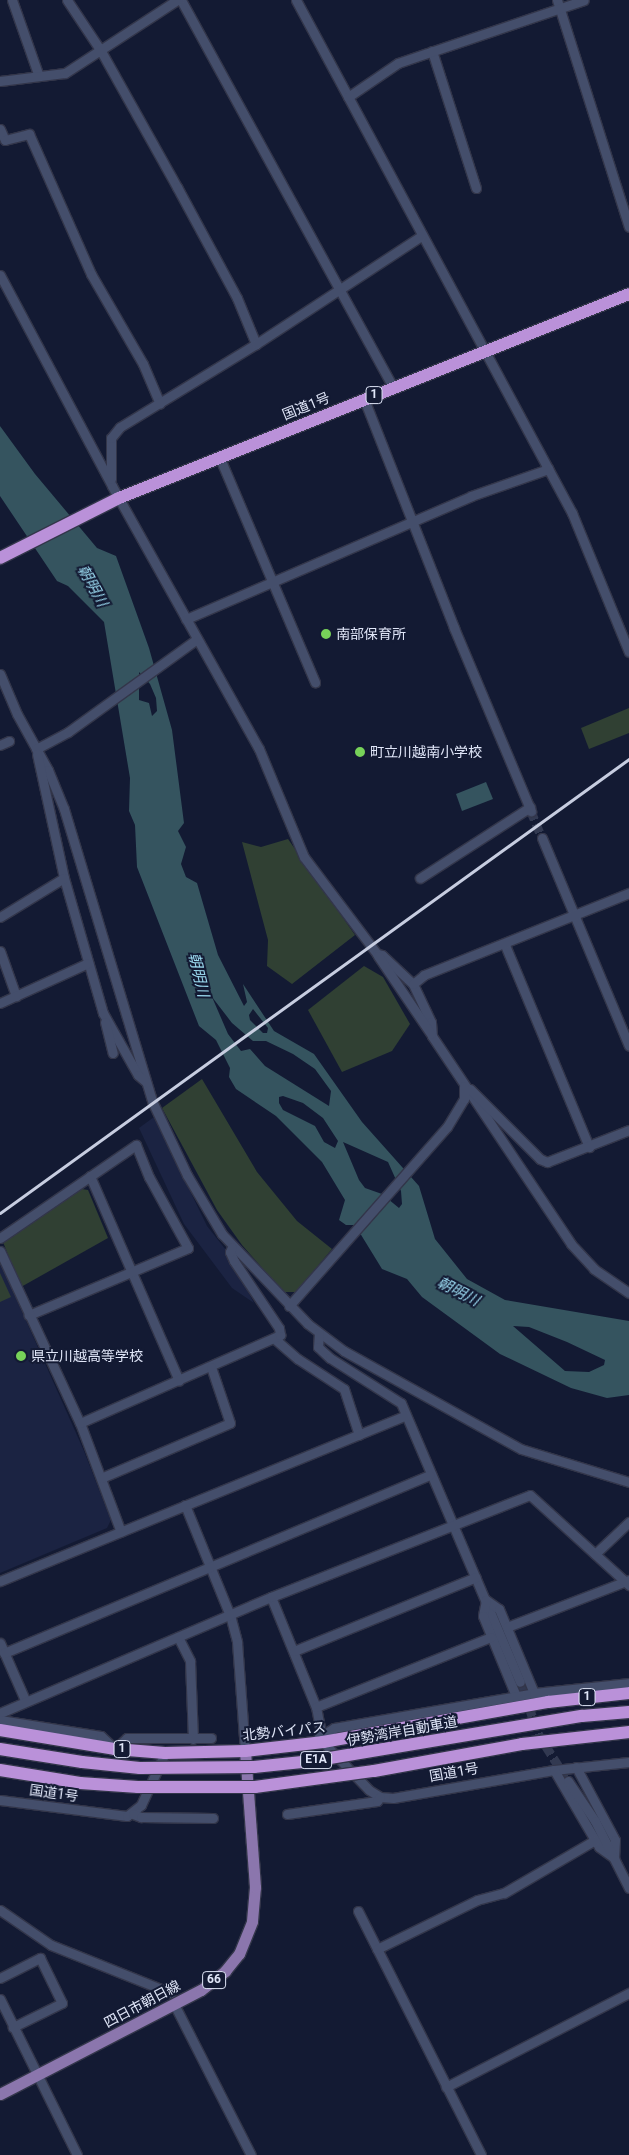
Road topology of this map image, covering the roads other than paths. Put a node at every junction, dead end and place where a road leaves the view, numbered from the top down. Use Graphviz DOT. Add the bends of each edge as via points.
graph roads {
  1 [pos="12,0"];
  2 [pos="66,0"];
  3 [pos="177,0"];
  4 [pos="182,0"];
  5 [pos="296,0"];
  6 [pos="584,0"];
  7 [pos="558,4"];
  8 [pos="101,51"];
  9 [pos="432,51"];
  10 [pos="38,74"];
  11 [pos="0,81"];
  12 [pos="348,97"];
  13 [pos="0,129"];
  14 [pos="476,188"];
  15 [pos="629,227"];
  16 [pos="421,236"];
  17 [pos="0,275"];
  18 [pos="338,291"];
  19 [pos="629,294"];
  20 [pos="256,344"];
  21 [pos="484,353"];
  22 [pos="393,388"];
  23 [pos="364,399"];
  24 [pos="160,404"];
  25 [pos="219,456"];
  26 [pos="548,469"];
  27 [pos="112,486"];
  28 [pos="119,498"];
  29 [pos="412,522"];
  30 [pos="0,558"];
  31 [pos="273,582"];
  32 [pos="186,619"];
  33 [pos="197,639"];
  34 [pos="629,652"];
  35 [pos="0,674"];
  36 [pos="315,682"];
  37 [pos="36,749"];
  38 [pos="542,838"];
  39 [pos="64,878"];
  40 [pos="420,878"];
  41 [pos="629,893"];
  42 [pos="575,916"];
  43 [pos="0,917"];
  44 [pos="505,945"];
  45 [pos="0,952"];
  46 [pos="377,954"];
  47 [pos="88,963"];
  48 [pos="412,984"];
  49 [pos="16,996"];
  50 [pos="0,1003"];
  51 [pos="102,1013"];
  52 [pos="432,1036"];
  53 [pos="629,1046"];
  54 [pos="113,1053"];
  55 [pos="146,1082"];
  56 [pos="464,1083"];
  57 [pos="629,1130"];
  58 [pos="589,1147"];
  59 [pos="90,1176"];
  60 [pos="0,1238"];
  61 [pos="232,1247"];
  62 [pos="0,1251"];
  63 [pos="131,1272"];
  64 [pos="629,1293"];
  65 [pos="289,1306"];
  66 [pos="29,1315"];
  67 [pos="319,1333"];
  68 [pos="276,1340"];
  69 [pos="212,1367"];
  70 [pos="178,1381"];
  71 [pos="405,1416"];
  72 [pos="80,1423"];
  73 [pos="359,1435"];
  74 [pos="429,1474"];
  75 [pos="101,1478"];
  76 [pos="629,1482"];
  77 [pos="185,1506"];
  78 [pos="629,1522"];
  79 [pos="451,1523"];
  80 [pos="120,1532"];
  81 [pos="596,1554"];
  82 [pos="209,1565"];
  83 [pos="476,1577"];
  84 [pos="0,1581"];
  85 [pos="628,1582"];
  86 [pos="271,1597"];
  87 [pos="486,1600"];
  88 [pos="230,1615"];
  89 [pos="507,1627"];
  90 [pos="178,1637"];
  91 [pos="491,1637"];
  92 [pos="0,1643"];
  93 [pos="294,1652"];
  94 [pos="4,1653"];
  95 [pos="520,1682"];
  96 [pos="629,1683"];
  97 [pos="534,1693"];
  98 [pos="629,1693"];
  99 [pos="516,1696"];
  100 [pos="25,1700"];
  101 [pos="316,1708"];
  102 [pos="629,1712"];
  103 [pos="0,1713"];
  104 [pos="0,1720"];
  105 [pos="0,1730"];
  106 [pos="629,1732"];
  107 [pos="101,1736"];
  108 [pos="127,1738"];
  109 [pos="211,1738"];
  110 [pos="193,1739"];
  111 [pos="322,1739"];
  112 [pos="0,1749"];
  113 [pos="115,1749"];
  114 [pos="245,1751"];
  115 [pos="165,1753"];
  116 [pos="629,1762"];
  117 [pos="576,1767"];
  118 [pos="0,1770"];
  119 [pos="554,1770"];
  120 [pos="568,1781"];
  121 [pos="380,1796"];
  122 [pos="0,1800"];
  123 [pos="133,1814"];
  124 [pos="287,1814"];
  125 [pos="213,1818"];
  126 [pos="595,1840"];
  127 [pos="614,1858"];
  128 [pos="629,1888"];
  129 [pos="0,1910"];
  130 [pos="358,1911"];
  131 [pos="377,1949"];
  132 [pos="0,1978"];
  133 [pos="629,1993"];
  134 [pos="0,1999"];
  135 [pos="172,1999"];
  136 [pos="13,2027"];
  137 [pos="37,2075"];
  138 [pos="446,2087"];
  139 [pos="0,2094"];
  140 [pos="77,2155"];
  141 [pos="250,2155"];
  142 [pos="481,2155"];
  1 -- 10 [label="street"];
  2 -- 8 [label="street"];
  3 -- 8 [label="street"];
  4 -- 18 [label="street"];
  5 -- 12 [label="street"];
  6 -- 7 [label="street"];
  7 -- 9 [label="street"];
  7 -- 15 [label="street"];
  8 -- 10 [label="street" via="65,73"];
  8 -- 20 [label="street" via="237,298"];
  9 -- 12 [label="street" via="398,63"];
  9 -- 14 [label="street"];
  10 -- 11 [label="street"];
  12 -- 16 [label="street"];
  13 -- 24 [label="street" via="4,140 28,134 91,274 143,364"];
  16 -- 18 [label="street"];
  16 -- 21 [label="street" via="450,284"];
  17 -- 27 [label="street"];
  18 -- 20 [label="street"];
  18 -- 22 [label="street"];
  19 -- 21 [label="highway, 国道1号 / 1"];
  20 -- 24 [label="street"];
  21 -- 22 [label="highway, 国道1号 / 1"];
  21 -- 26 [label="street"];
  22 -- 23 [label="highway, 国道1号 / 1"];
  23 -- 25 [label="highway, 国道1号 / 1"];
  23 -- 29 [label="street"];
  24 -- 27 [label="street" via="120,427 111,438"];
  25 -- 28 [label="highway, 国道1号 / 1"];
  25 -- 31 [label="street"];
  26 -- 29 [label="street"];
  26 -- 34 [label="street" via="572,513"];
  27 -- 28 [label="street"];
  28 -- 30 [label="highway, 国道1号 / 1"];
  28 -- 32 [label="street"];
  29 -- 31 [label="street"];
  29 -- 40 [label="street" via="531,809"];
  31 -- 32 [label="street"];
  31 -- 36 [label="street"];
  32 -- 33 [label="street"];
  33 -- 37 [label="street" via="68,732"];
  33 -- 46 [label="street" via="259,749 304,857"];
  35 -- 37 [label="street"];
  37 -- 39 [label="street"];
  37 -- 55 [label="street" via="64,809"];
  38 -- 42 [label="street"];
  39 -- 43 [label="street"];
  39 -- 47 [label="street"];
  41 -- 42 [label="street"];
  42 -- 44 [label="street"];
  42 -- 53 [label="street"];
  44 -- 48 [label="street" via="424,975"];
  44 -- 58 [label="street"];
  45 -- 49 [label="street"];
  46 -- 48 [label="street"];
  46 -- 52 [label="street"];
  47 -- 49 [label="street"];
  47 -- 51 [label="street"];
  48 -- 52 [label="street" via="431,1022"];
  49 -- 50 [label="street"];
  51 -- 54 [label="street"];
  51 -- 55 [label="street"];
  52 -- 56 [label="street"];
  55 -- 61 [label="street" via="187,1175 214,1224"];
  56 -- 58 [label="street" via="540,1159 553,1161"];
  56 -- 64 [label="street" via="571,1244 594,1269"];
  56 -- 65 [label="street" via="464,1099 460,1108 434,1144"];
  57 -- 58 [label="street"];
  59 -- 60 [label="street"];
  59 -- 63 [label="street"];
  59 -- 63 [label="street" via="136,1145 149,1178 188,1248"];
  61 -- 65 [label="street"];
  61 -- 68 [label="street" via="230,1252 234,1261 280,1328"];
  62 -- 66 [label="street"];
  63 -- 66 [label="street"];
  63 -- 70 [label="street"];
  65 -- 67 [label="street"];
  66 -- 72 [label="street"];
  67 -- 71 [label="street" via="318,1347 351,1374 393,1397 401,1404"];
  67 -- 76 [label="street" via="344,1351 521,1449"];
  68 -- 69 [label="street"];
  68 -- 73 [label="street" via="298,1359 344,1389"];
  69 -- 70 [label="street"];
  69 -- 75 [label="street" via="230,1423"];
  70 -- 72 [label="street"];
  71 -- 73 [label="street"];
  71 -- 74 [label="street"];
  72 -- 75 [label="street"];
  73 -- 77 [label="street"];
  74 -- 79 [label="street"];
  74 -- 82 [label="street"];
  75 -- 80 [label="street"];
  77 -- 80 [label="street"];
  77 -- 82 [label="street"];
  78 -- 81 [label="street"];
  79 -- 81 [label="street" via="530,1495"];
  79 -- 83 [label="street"];
  79 -- 86 [label="street"];
  80 -- 84 [label="street"];
  81 -- 85 [label="street"];
  82 -- 88 [label="street"];
  82 -- 94 [label="street"];
  83 -- 87 [label="street"];
  83 -- 93 [label="street"];
  85 -- 89 [label="street"];
  86 -- 88 [label="street"];
  86 -- 93 [label="street"];
  87 -- 89 [label="street" via="499,1608"];
  87 -- 91 [label="street" via="483,1616"];
  87 -- 95 [label="street"];
  88 -- 90 [label="street"];
  88 -- 114 [label="street" via="241,1671"];
  89 -- 97 [label="street"];
  90 -- 100 [label="street"];
  90 -- 110 [label="street" via="190,1661"];
  91 -- 99 [label="street"];
  91 -- 101 [label="street"];
  92 -- 94 [label="street"];
  93 -- 101 [label="street"];
  94 -- 100 [label="street"];
  96 -- 97 [label="street"];
  97 -- 99 [label="street"];
  98 -- 111 [label="highway, 北勢バイパス / 1" via="548,1702"];
  99 -- 111 [label="street" via="334,1728"];
  100 -- 103 [label="street"];
  101 -- 111 [label="street"];
  102 -- 112 [label="highway, 伊勢湾岸自動車道 / E1A, bridge" via="582,1716 312,1761 254,1767 140,1768"];
  104 -- 107 [label="street"];
  105 -- 113 [label="highway, 北勢バイパス / 1"];
  106 -- 118 [label="highway, E1A, bridge" via="522,1744 374,1771 255,1787 138,1787 80,1783"];
  107 -- 108 [label="street"];
  107 -- 113 [label="street"];
  108 -- 110 [label="street"];
  108 -- 113 [label="street"];
  109 -- 110 [label="street"];
  111 -- 114 [label="highway, 北勢バイパス / 1" via="308,1745"];
  111 -- 121 [label="street" via="369,1790"];
  113 -- 115 [label="highway, 北勢バイパス / 1"];
  114 -- 115 [label="highway, 北勢バイパス / 1"];
  114 -- 135 [label="main road, 四日市朝日線 / 66" via="255,1887 249,1933 225,1972"];
  115 -- 123 [label="street"];
  116 -- 117 [label="street, 国道1号"];
  117 -- 119 [label="street, 国道1号"];
  117 -- 127 [label="street" via="615,1840"];
  119 -- 121 [label="street, 国道1号" via="393,1798"];
  119 -- 126 [label="street"];
  120 -- 127 [label="street" via="586,1806"];
  121 -- 124 [label="street, 国道1号" via="376,1800"];
  122 -- 123 [label="street, 国道1号" via="78,1812"];
  123 -- 125 [label="street, 国道1号" via="140,1817"];
  126 -- 127 [label="street" via="602,1852"];
  126 -- 131 [label="street" via="504,1893 477,1900"];
  127 -- 128 [label="street"];
  129 -- 135 [label="street" via="51,1945"];
  130 -- 131 [label="street"];
  131 -- 138 [label="street"];
  132 -- 136 [label="street" via="40,1958 62,2003"];
  133 -- 138 [label="street"];
  134 -- 136 [label="street"];
  135 -- 137 [label="main road, 四日市朝日線 / 66"];
  135 -- 141 [label="street"];
  136 -- 137 [label="street"];
  137 -- 139 [label="main road, 四日市朝日線 / 66"];
  137 -- 140 [label="street"];
  138 -- 142 [label="street"];
}
